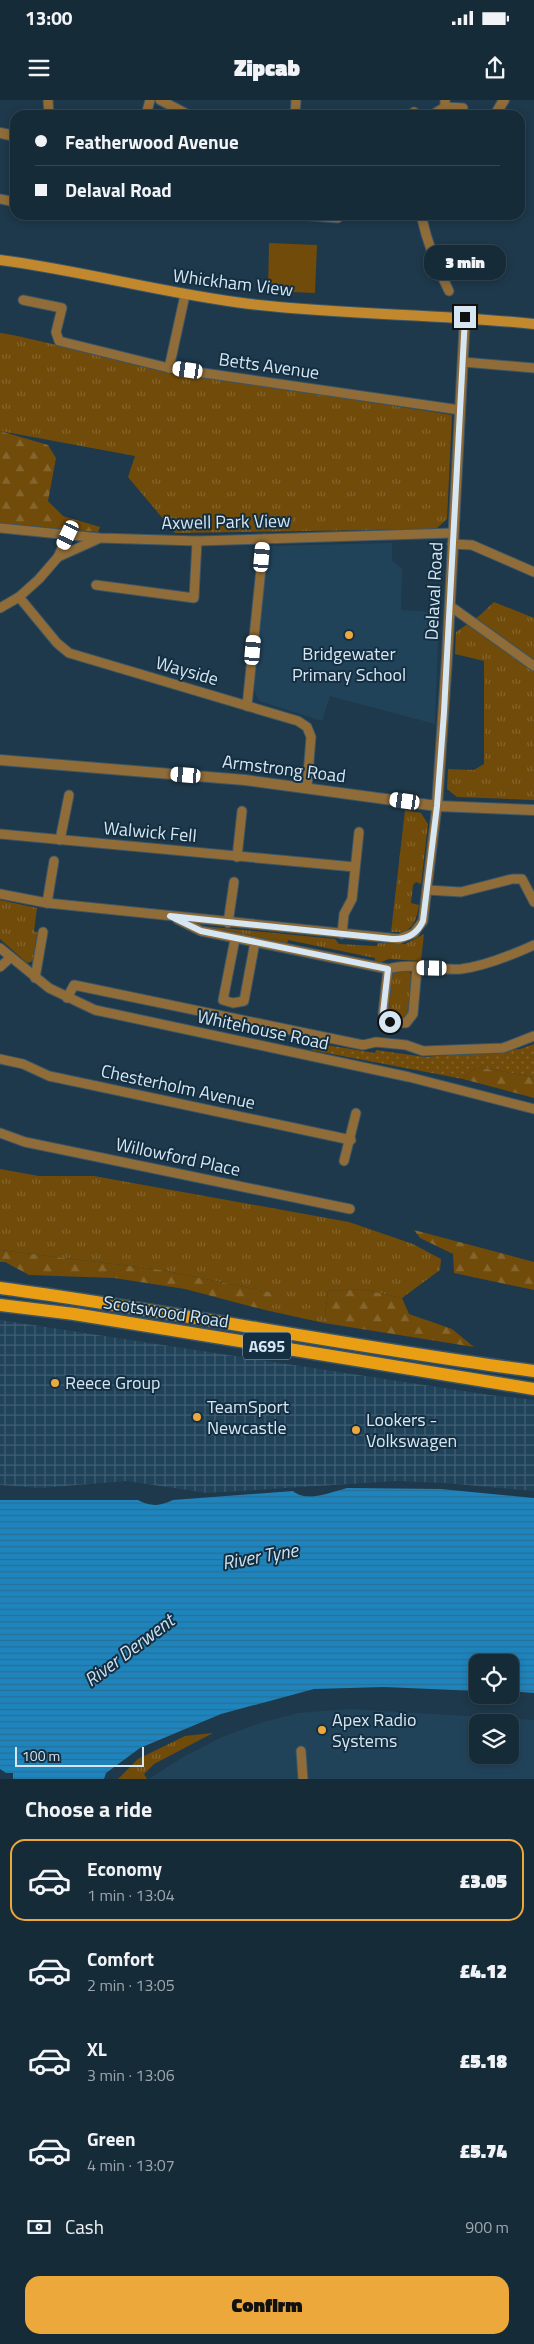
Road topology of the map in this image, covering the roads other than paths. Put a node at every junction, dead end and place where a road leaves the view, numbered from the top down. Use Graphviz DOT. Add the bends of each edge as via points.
graph roads {
  1 [pos="160,100"];
  2 [pos="445,103"];
  3 [pos="464,108"];
  4 [pos="179,110"];
  5 [pos="422,220"];
  6 [pos="0,260"];
  7 [pos="449,291"];
  8 [pos="185,295"];
  9 [pos="23,300"];
  10 [pos="465,317"];
  11 [pos="534,324"];
  12 [pos="463,362"];
  13 [pos="168,368"];
  14 [pos="534,368"];
  15 [pos="460,410"];
  16 [pos="0,528"];
  17 [pos="68,535"];
  18 [pos="100,538"];
  19 [pos="453,538"];
  20 [pos="264,539"];
  21 [pos="197,541"];
  22 [pos="58,557"];
  23 [pos="534,572"];
  24 [pos="96,585"];
  25 [pos="20,597"];
  26 [pos="450,606"];
  27 [pos="0,608"];
  28 [pos="534,666"];
  29 [pos="247,706"];
  30 [pos="0,760"];
  31 [pos="307,787"];
  32 [pos="68,795"];
  33 [pos="437,806"];
  34 [pos="534,810"];
  35 [pos="242,811"];
  36 [pos="359,832"];
  37 [pos="0,834"];
  38 [pos="58,840"];
  39 [pos="237,857"];
  40 [pos="54,861"];
  41 [pos="355,867"];
  42 [pos="234,882"];
  43 [pos="426,890"];
  44 [pos="0,894"];
  45 [pos="534,902"];
  46 [pos="47,903"];
  47 [pos="170,916"];
  48 [pos="228,923"];
  49 [pos="43,932"];
  50 [pos="342,934"];
  51 [pos="235,939"];
  52 [pos="255,942"];
  53 [pos="534,945"];
  54 [pos="0,948"];
  55 [pos="10,958"];
  56 [pos="0,967"];
  57 [pos="417,968"];
  58 [pos="388,969"];
  59 [pos="35,978"];
  60 [pos="67,998"];
  61 [pos="534,1036"];
  62 [pos="0,1059"];
  63 [pos="534,1109"];
  64 [pos="356,1113"];
  65 [pos="0,1133"];
  66 [pos="351,1140"];
  67 [pos="344,1161"];
  68 [pos="350,1209"];
  69 [pos="0,1288"];
  70 [pos="0,1305"];
  71 [pos="534,1371"];
  72 [pos="534,1388"];
  73 [pos="301,1751"];
  74 [pos="303,1779"];
  1 -- 4 [label="street"];
  2 -- 3 [label="street"];
  5 -- 7 [label="street" via="436,268"];
  6 -- 8 [label="main road, Whickham View"];
  8 -- 10 [label="main road, Whickham View" via="321,310"];
  8 -- 13 [label="street"];
  9 -- 13 [label="street, Betts Avenue" via="62,308 56,332 59,341"];
  10 -- 11 [label="main road, Whickham View"];
  10 -- 12 [label="street, Delaval Road"];
  12 -- 14 [label="street"];
  12 -- 15 [label="street, Delaval Road"];
  13 -- 15 [label="street, Betts Avenue"];
  15 -- 19 [label="street, Delaval Road"];
  16 -- 17 [label="street, Axwell Park View"];
  17 -- 18 [label="street, Axwell Park View"];
  17 -- 22 [label="street"];
  18 -- 21 [label="street, Axwell Park View"];
  18 -- 22 [label="street"];
  19 -- 20 [label="street, Axwell Park View"];
  19 -- 23 [label="street, Axwell Park View"];
  19 -- 26 [label="street, Delaval Road"];
  20 -- 21 [label="street, Axwell Park View"];
  20 -- 29 [label="street"];
  21 -- 24 [label="street" via="194,598"];
  22 -- 25 [label="street"];
  25 -- 27 [label="street"];
  25 -- 29 [label="street, Wayside" via="69,653"];
  26 -- 28 [label="street"];
  26 -- 33 [label="street, Delaval Road"];
  29 -- 31 [label="street, Wayside" via="298,721 307,727 312,737"];
  30 -- 31 [label="street, Armstrong Road"];
  31 -- 33 [label="street, Armstrong Road"];
  32 -- 38 [label="street"];
  33 -- 34 [label="street, Armstrong Road"];
  33 -- 43 [label="street"];
  35 -- 39 [label="street"];
  36 -- 41 [label="street"];
  37 -- 38 [label="street, Walwick Fell"];
  38 -- 39 [label="street, Walwick Fell"];
  39 -- 41 [label="street, Walwick Fell"];
  40 -- 46 [label="street"];
  41 -- 50 [label="street" via="352,898 344,914"];
  42 -- 48 [label="street"];
  43 -- 45 [label="street" via="461,892 522,879"];
  43 -- 50 [label="street" via="423,921 406,937 392,939"];
  44 -- 46 [label="street"];
  46 -- 47 [label="street"];
  47 -- 48 [label="street"];
  47 -- 51 [label="street" via="201,931"];
  48 -- 50 [label="street"];
  49 -- 59 [label="street"];
  51 -- 52 [label="street"];
  51 -- 52 [label="street" via="223,1000 233,1003 244,1001"];
  52 -- 58 [label="street"];
  53 -- 57 [label="street" via="488,963 461,969"];
  54 -- 55 [label="street, Whitehouse Road"];
  55 -- 56 [label="street"];
  55 -- 59 [label="street, Whitehouse Road"];
  57 -- 58 [label="street" via="397,966"];
  57 -- 58 [label="street" via="413,1014 406,1023 390,1022 383,1013"];
  59 -- 60 [label="street, Whitehouse Road"];
  60 -- 61 [label="street" via="74,985 362,1045 376,1042 396,1044 422,1051 503,1048"];
  60 -- 63 [label="street, Whitehouse Road" via="95,1010 409,1077"];
  62 -- 66 [label="street, Chesterholm Avenue" via="23,1064 49,1076"];
  64 -- 66 [label="street"];
  65 -- 68 [label="street, Willowford Place" via="25,1142"];
  66 -- 67 [label="street"];
  69 -- 71 [label="main road, Scotswood Road / A695"];
  70 -- 72 [label="main road, Scotswood Road / A695"];
  73 -- 74 [label="street"];
}
